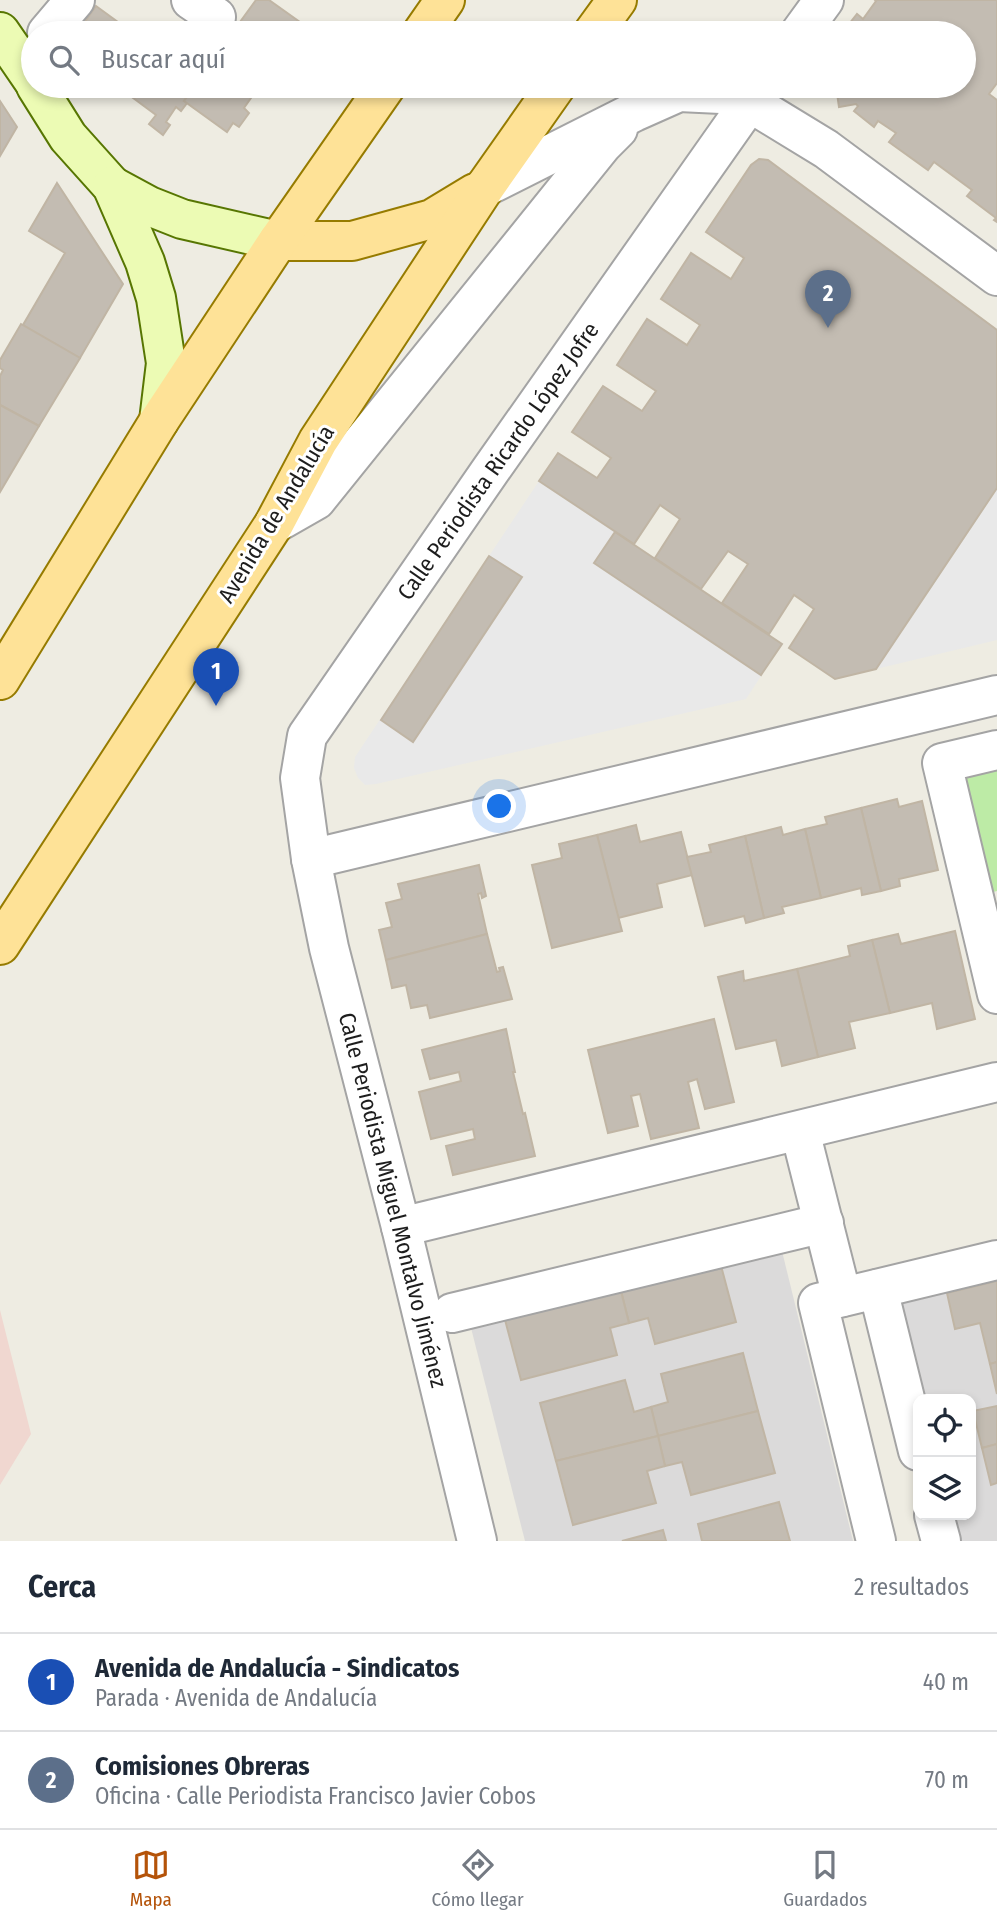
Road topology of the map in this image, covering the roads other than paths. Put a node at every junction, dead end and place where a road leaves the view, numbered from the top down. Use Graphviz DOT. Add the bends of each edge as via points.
graph roads {
  1 [pos="75,0"];
  2 [pos="445,0"];
  3 [pos="617,0"];
  4 [pos="824,0"];
  5 [pos="57,21"];
  6 [pos="430,21"];
  7 [pos="602,21"];
  8 [pos="809,21"];
  9 [pos="0,33"];
  10 [pos="21,58"];
  11 [pos="47,98"];
  12 [pos="378,98"];
  13 [pos="548,98"];
  14 [pos="666,98"];
  15 [pos="752,98"];
  16 [pos="760,98"];
  17 [pos="634,112"];
  18 [pos="112,186"];
  19 [pos="485,187"];
  20 [pos="278,241"];
  21 [pos="997,276"];
  22 [pos="159,421"];
  23 [pos="274,524"];
  24 [pos="0,680"];
  25 [pos="997,695"];
  26 [pos="997,750"];
  27 [pos="311,859"];
  28 [pos="0,944"];
  29 [pos="997,994"];
  30 [pos="997,1082"];
  31 [pos="800,1131"];
  32 [pos="824,1223"];
  33 [pos="401,1227"];
  34 [pos="997,1260"];
  35 [pos="846,1296"];
  36 [pos="452,1313"];
  37 [pos="913,1440"];
  38 [pos="935,1520"];
  39 [pos="477,1541"];
  40 [pos="876,1541"];
  41 [pos="941,1541"];
  1 -- 5 [label="street"];
  2 -- 6 [label="main road"];
  3 -- 7 [label="main road"];
  4 -- 8 [label="street"];
  9 -- 10 [label="main road"];
  11 -- 18 [label="main road" via="68,137"];
  12 -- 20 [label="main road"];
  13 -- 19 [label="main road, Avenida de Andalucía"];
  14 -- 17 [label="street"];
  15 -- 27 [label="street, Calle Periodista Ricardo López Jofre" via="307,736 300,778"];
  16 -- 21 [label="street"];
  17 -- 19 [label="street"];
  17 -- 23 [label="street" via="602,145 316,500"];
  18 -- 20 [label="main road" via="182,219"];
  18 -- 22 [label="main road" via="156,298 166,363"];
  19 -- 20 [label="main road" via="432,219 352,242"];
  19 -- 23 [label="main road, Avenida de Andalucía" via="318,441"];
  20 -- 22 [label="main road"];
  22 -- 24 [label="main road"];
  23 -- 28 [label="main road, Avenida de Andalucía"];
  25 -- 27 [label="street"];
  26 -- 29 [label="street" via="942,763"];
  27 -- 33 [label="street, Calle Periodista Miguel Montalvo Jiménez" via="329,948"];
  30 -- 31 [label="street"];
  31 -- 32 [label="street"];
  31 -- 33 [label="street"];
  32 -- 35 [label="street"];
  32 -- 36 [label="street"];
  33 -- 39 [label="street, Calle Periodista Miguel Montalvo Jiménez"];
  34 -- 35 [label="street"];
  35 -- 37 [label="street"];
  35 -- 40 [label="street"];
  38 -- 41 [label="street"];
}
